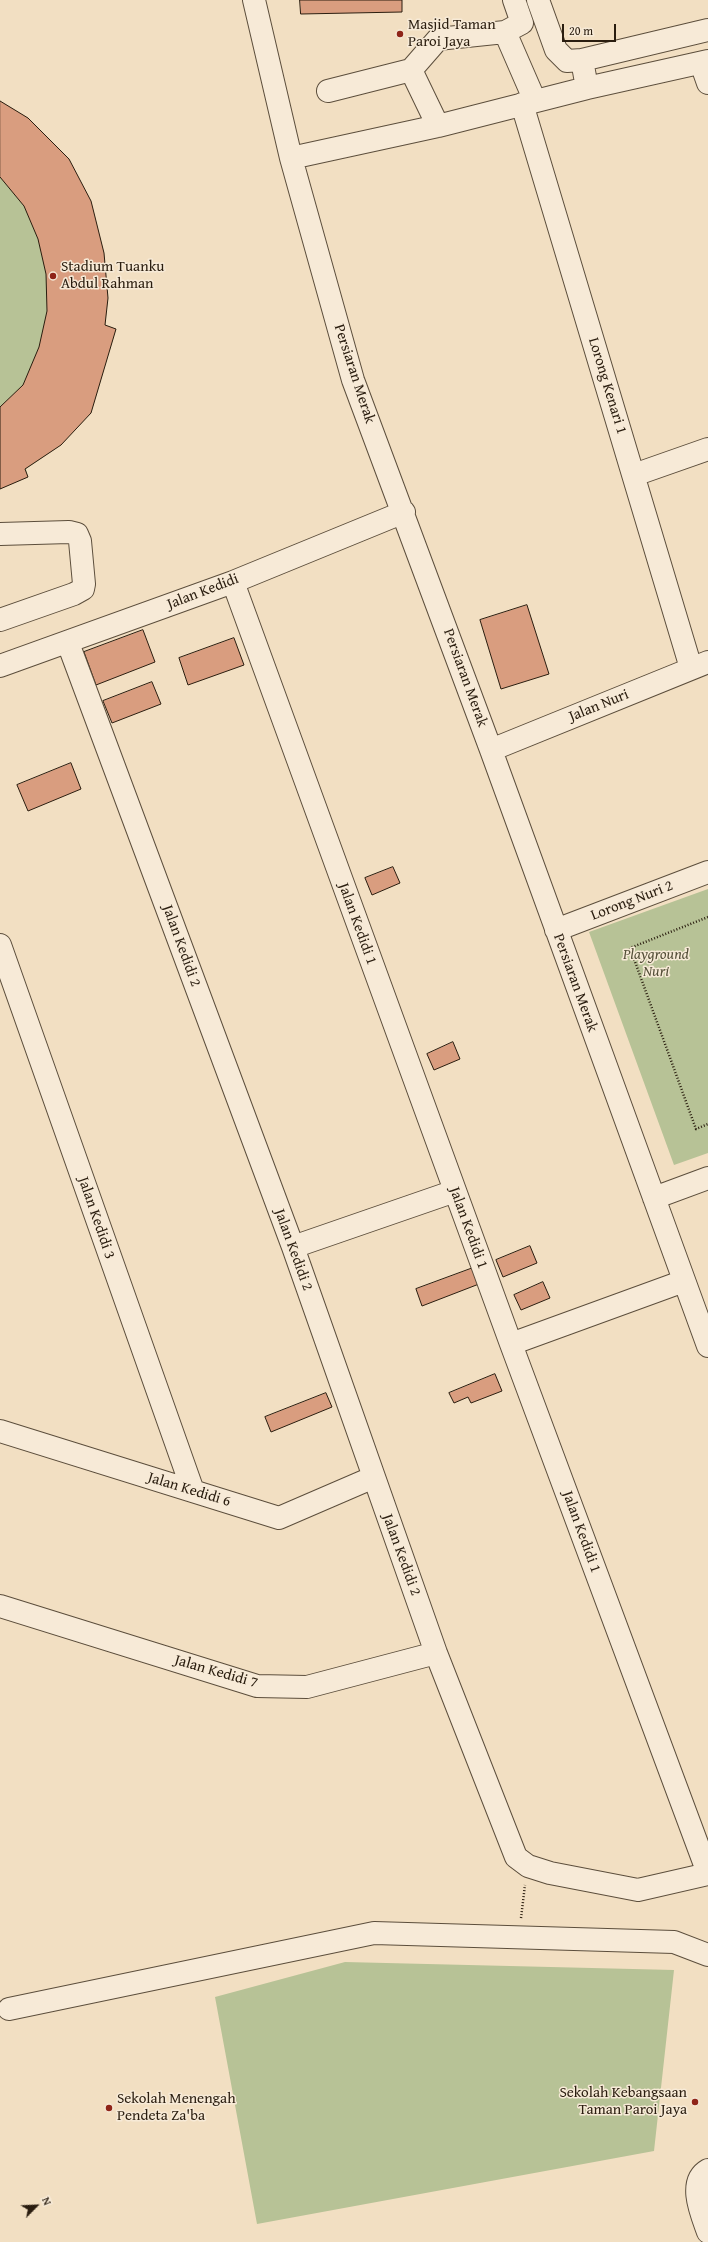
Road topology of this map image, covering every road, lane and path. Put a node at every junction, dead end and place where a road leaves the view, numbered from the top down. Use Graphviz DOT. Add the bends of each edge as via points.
graph roads {
  1 [pos="254,0"];
  2 [pos="514,0"];
  3 [pos="538,0"];
  4 [pos="708,30"];
  5 [pos="505,32"];
  6 [pos="582,60"];
  7 [pos="706,69"];
  8 [pos="411,70"];
  9 [pos="587,88"];
  10 [pos="328,92"];
  11 [pos="529,102"];
  12 [pos="438,126"];
  13 [pos="291,158"];
  14 [pos="708,449"];
  15 [pos="634,475"];
  16 [pos="404,512"];
  17 [pos="0,534"];
  18 [pos="233,582"];
  19 [pos="0,620"];
  20 [pos="68,643"];
  21 [pos="700,665"];
  22 [pos="0,666"];
  23 [pos="491,750"];
  24 [pos="708,872"];
  25 [pos="708,917"];
  26 [pos="556,930"];
  27 [pos="0,945"];
  28 [pos="708,1124"];
  29 [pos="708,1178"];
  30 [pos="455,1191"];
  31 [pos="654,1198"];
  32 [pos="293,1246"];
  33 [pos="684,1281"];
  34 [pos="511,1344"];
  35 [pos="708,1346"];
  36 [pos="0,1432"];
  37 [pos="374,1477"];
  38 [pos="193,1491"];
  39 [pos="0,1606"];
  40 [pos="436,1653"];
  41 [pos="522,1862"];
  42 [pos="708,1874"];
  43 [pos="518,1936"];
  44 [pos="708,1955"];
  45 [pos="9,2009"];
  46 [pos="708,2170"];
  47 [pos="708,2232"];
  1 -- 13 [label="street, Persiaran Merak"];
  2 -- 5 [label="street" via="522,23"];
  3 -- 6 [label="street" via="556,50 567,61"];
  4 -- 6 [label="street"];
  5 -- 8 [label="street" via="438,39"];
  5 -- 11 [label="street, Lorong Kenari 1"];
  6 -- 9 [label="street"];
  7 -- 9 [label="street"];
  8 -- 10 [label="street"];
  8 -- 12 [label="street"];
  9 -- 11 [label="street"];
  11 -- 12 [label="street"];
  11 -- 15 [label="street, Lorong Kenari 1"];
  12 -- 13 [label="street"];
  13 -- 16 [label="street, Persiaran Merak" via="353,380"];
  14 -- 15 [label="street"];
  15 -- 21 [label="street, Lorong Kenari 1"];
  16 -- 18 [label="street, Jalan Kedidi"];
  16 -- 23 [label="street, Persiaran Merak"];
  17 -- 19 [label="street" via="77,534 84,577 83,589"];
  18 -- 20 [label="street, Jalan Kedidi"];
  18 -- 30 [label="street, Jalan Kedidi 1"];
  20 -- 22 [label="street, Jalan Kedidi"];
  20 -- 32 [label="street, Jalan Kedidi 2"];
  21 -- 23 [label="street, Jalan Nuri"];
  23 -- 26 [label="street, Persiaran Merak"];
  24 -- 26 [label="street, Lorong Nuri 2"];
  25 -- 28 [label="path" via="630,948 696,1128"];
  26 -- 31 [label="street, Persiaran Merak"];
  27 -- 38 [label="street, Jalan Kedidi 3"];
  29 -- 31 [label="street"];
  30 -- 32 [label="street"];
  30 -- 34 [label="street, Jalan Kedidi 1"];
  31 -- 33 [label="street, Persiaran Merak"];
  32 -- 37 [label="street, Jalan Kedidi 2"];
  33 -- 34 [label="street"];
  33 -- 35 [label="street, Persiaran Merak"];
  34 -- 42 [label="street, Jalan Kedidi 1"];
  36 -- 38 [label="street, Jalan Kedidi 6"];
  37 -- 38 [label="street, Jalan Kedidi 6" via="279,1518"];
  37 -- 40 [label="street, Jalan Kedidi 2"];
  39 -- 40 [label="street, Jalan Kedidi 7" via="257,1686 307,1687"];
  40 -- 41 [label="street, Jalan Kedidi 2"];
  41 -- 42 [label="street" via="550,1873 638,1890"];
  41 -- 43 [label="path"];
  43 -- 44 [label="street" via="674,1942"];
  43 -- 45 [label="street" via="374,1933"];
  46 -- 47 [label="street" via="698,2182 698,2206"];
}
